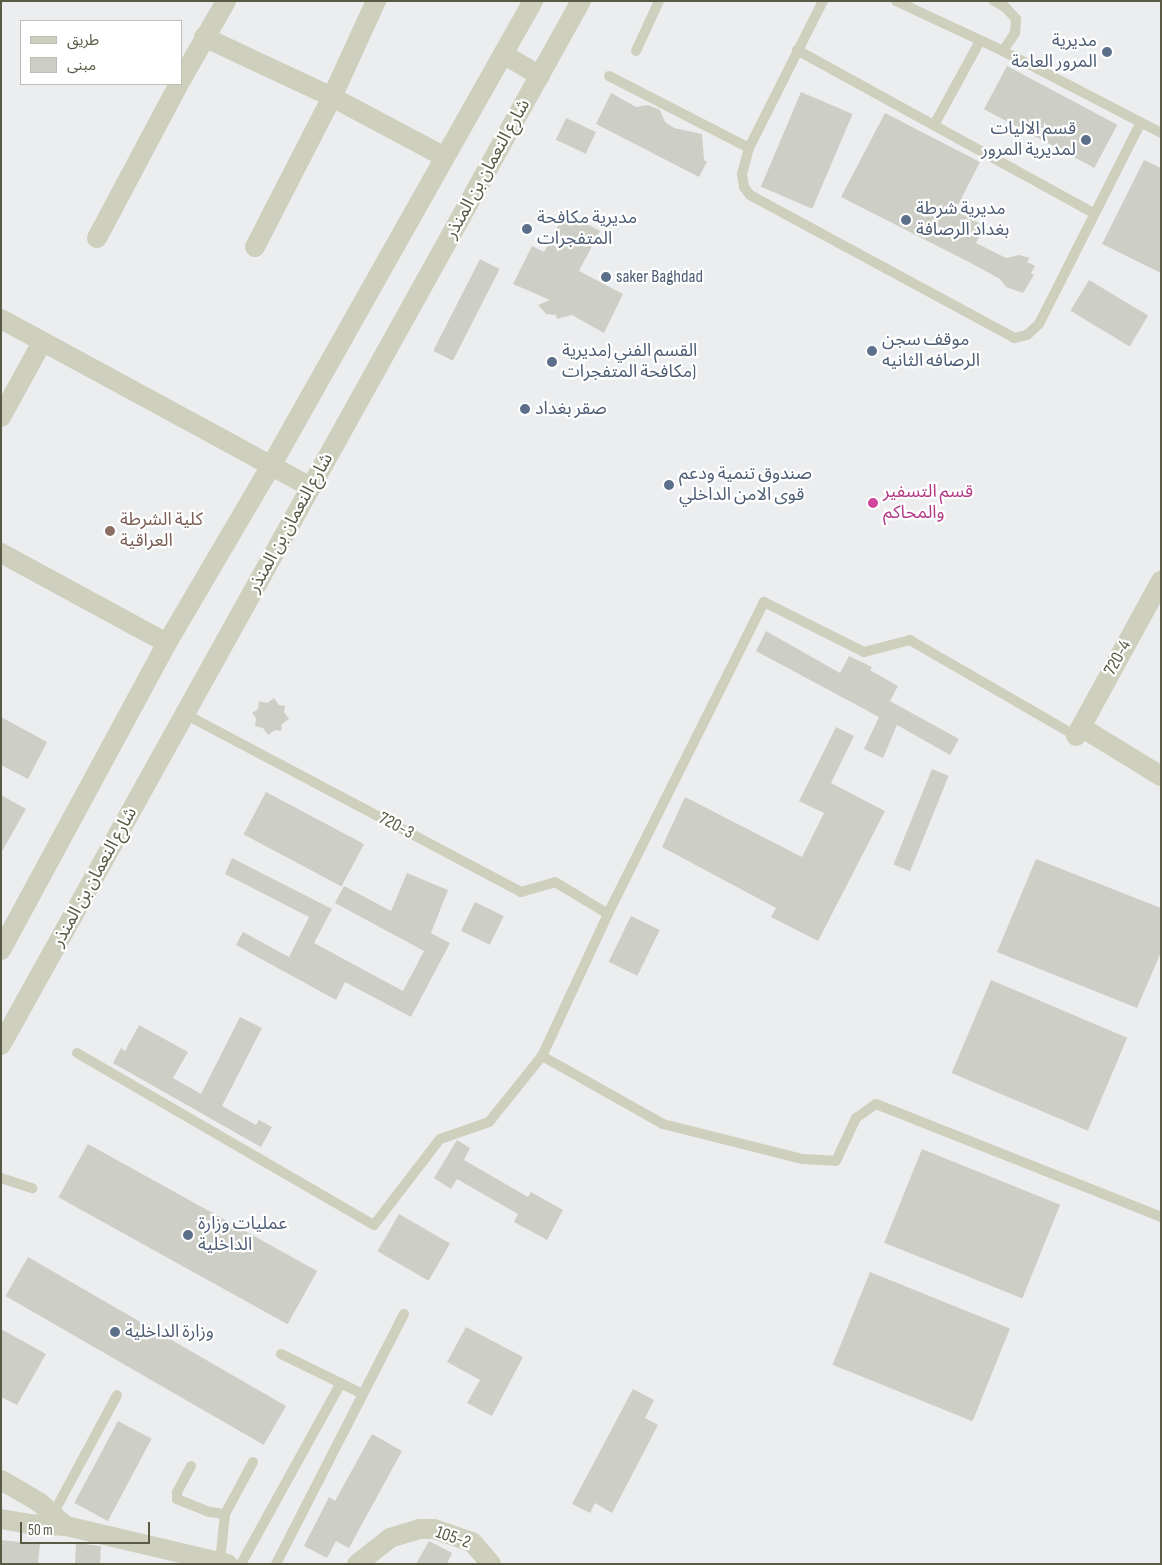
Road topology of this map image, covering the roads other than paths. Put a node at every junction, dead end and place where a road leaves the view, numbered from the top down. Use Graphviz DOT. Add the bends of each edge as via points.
graph roads {
  1 [pos="226,1"];
  2 [pos="376,1"];
  3 [pos="532,1"];
  4 [pos="581,1"];
  5 [pos="659,1"];
  6 [pos="823,1"];
  7 [pos="896,1"];
  8 [pos="994,1"];
  9 [pos="204,37"];
  10 [pos="980,41"];
  11 [pos="797,50"];
  12 [pos="636,51"];
  13 [pos="1004,51"];
  14 [pos="503,54"];
  15 [pos="540,76"];
  16 [pos="609,76"];
  17 [pos="182,78"];
  18 [pos="178,85"];
  19 [pos="332,97"];
  20 [pos="1141,122"];
  21 [pos="934,126"];
  22 [pos="1161,132"];
  23 [pos="749,148"];
  24 [pos="445,157"];
  25 [pos="1093,213"];
  26 [pos="96,238"];
  27 [pos="255,247"];
  28 [pos="1,319"];
  29 [pos="42,342"];
  30 [pos="1,418"];
  31 [pos="271,466"];
  32 [pos="311,487"];
  33 [pos="1,553"];
  34 [pos="1161,581"];
  35 [pos="167,643"];
  36 [pos="185,714"];
  37 [pos="1078,732"];
  38 [pos="1161,776"];
  39 [pos="608,914"];
  40 [pos="1,950"];
  41 [pos="1,1045"];
  42 [pos="77,1054"];
  43 [pos="542,1056"];
  44 [pos="1,1178"];
  45 [pos="32,1188"];
  46 [pos="1161,1217"];
  47 [pos="404,1314"];
  48 [pos="281,1354"];
  49 [pos="341,1383"];
  50 [pos="363,1394"];
  51 [pos="117,1395"];
  52 [pos="253,1462"];
  53 [pos="191,1466"];
  54 [pos="4,1487"];
  55 [pos="225,1514"];
  56 [pos="1,1519"];
  57 [pos="60,1520"];
  58 [pos="224,1563"];
  59 [pos="241,1564"];
  60 [pos="276,1564"];
  61 [pos="357,1564"];
  62 [pos="491,1564"];
  1 -- 9 [label="street"];
  2 -- 19 [label="street"];
  3 -- 14 [label="street"];
  4 -- 15 [label="street, شارع النعمان بن المنذر"];
  5 -- 12 [label="lane"];
  6 -- 11 [label="lane"];
  7 -- 10 [label="lane"];
  8 -- 13 [label="lane" via="1005,7 1016,20 1015,33"];
  9 -- 17 [label="street"];
  9 -- 19 [label="street"];
  10 -- 13 [label="lane"];
  10 -- 21 [label="lane"];
  11 -- 21 [label="lane"];
  11 -- 23 [label="lane"];
  13 -- 20 [label="lane"];
  14 -- 15 [label="street"];
  14 -- 24 [label="street"];
  15 -- 32 [label="street, شارع النعمان بن المنذر"];
  16 -- 23 [label="lane"];
  18 -- 26 [label="street"];
  19 -- 24 [label="street"];
  19 -- 27 [label="street"];
  20 -- 22 [label="lane"];
  20 -- 25 [label="lane"];
  21 -- 25 [label="lane"];
  23 -- 25 [label="lane" via="742,174 744,187 750,195 1014,338 1027,335 1039,324"];
  24 -- 31 [label="street"];
  28 -- 29 [label="street"];
  29 -- 30 [label="street"];
  29 -- 31 [label="street"];
  31 -- 32 [label="street"];
  31 -- 35 [label="street"];
  32 -- 36 [label="street, شارع النعمان بن المنذر"];
  33 -- 35 [label="street"];
  34 -- 37 [label="street, 720-4"];
  35 -- 40 [label="street"];
  36 -- 39 [label="lane, 720-3" via="521,892 555,882"];
  36 -- 41 [label="street, شارع النعمان بن المنذر"];
  37 -- 38 [label="street"];
  37 -- 39 [label="lane" via="910,640 864,652 764,602"];
  39 -- 43 [label="lane"];
  42 -- 43 [label="lane" via="374,1225 440,1139 489,1122"];
  43 -- 46 [label="lane" via="663,1124 802,1159 836,1161 856,1118 876,1104"];
  44 -- 45 [label="lane"];
  47 -- 50 [label="lane"];
  48 -- 49 [label="lane"];
  49 -- 50 [label="lane"];
  49 -- 59 [label="lane"];
  50 -- 60 [label="lane"];
  51 -- 57 [label="lane"];
  52 -- 55 [label="lane"];
  53 -- 55 [label="lane" via="177,1492 177,1499 210,1512"];
  54 -- 57 [label="street"];
  55 -- 58 [label="lane"];
  56 -- 57 [label="street" via="28,1524"];
  57 -- 58 [label="street"];
  61 -- 62 [label="street, 105-2" via="390,1538 418,1529 434,1529 472,1542"];
}
